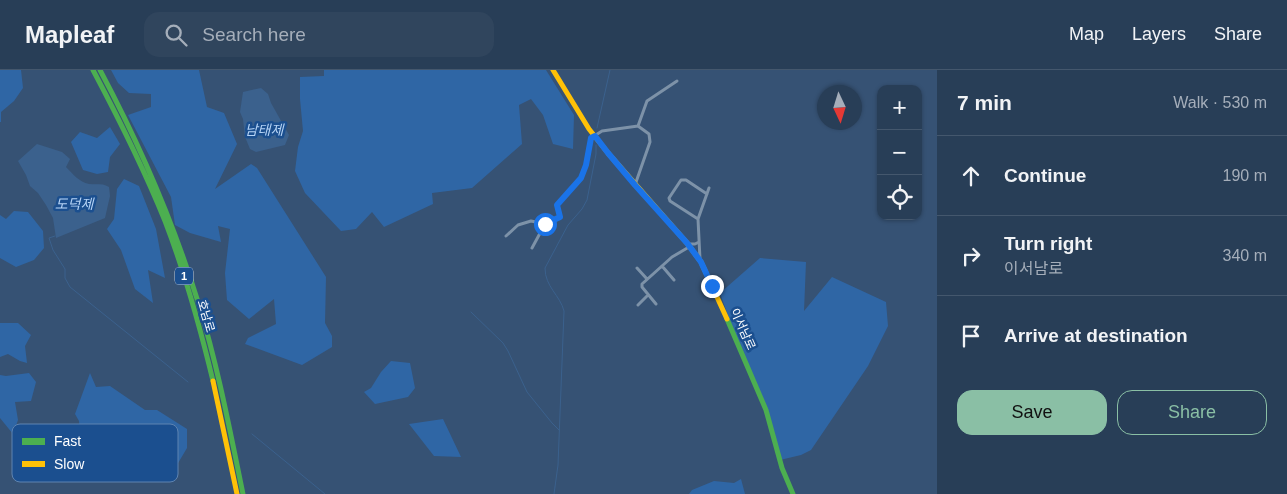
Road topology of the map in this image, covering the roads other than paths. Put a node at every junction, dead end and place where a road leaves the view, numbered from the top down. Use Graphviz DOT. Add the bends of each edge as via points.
graph roads {
  1 [pos="93,70"];
  2 [pos="102,70"];
  3 [pos="552,70"];
  4 [pos="677,81"];
  5 [pos="638,126"];
  6 [pos="595,136"];
  7 [pos="635,185"];
  8 [pos="709,188"];
  9 [pos="707,194"];
  10 [pos="698,219"];
  11 [pos="545,224"];
  12 [pos="506,236"];
  13 [pos="699,242"];
  14 [pos="689,246"];
  15 [pos="532,248"];
  16 [pos="701,262"];
  17 [pos="662,266"];
  18 [pos="637,268"];
  19 [pos="647,279"];
  20 [pos="674,280"];
  21 [pos="648,295"];
  22 [pos="656,304"];
  23 [pos="638,305"];
  24 [pos="237,494"];
  25 [pos="243,494"];
  26 [pos="793,494"];
  1 -- 24 [label="main road, 호남로 / 1" via="138,158 181,268 202,338"];
  2 -- 25 [label="main road, 호남로 / 1" via="159,194 198,303"];
  3 -- 6 [label="main road, 이서남로"];
  4 -- 5 [label="street" via="647,101"];
  5 -- 6 [label="street" via="602,131"];
  5 -- 7 [label="street" via="649,134 650,142"];
  6 -- 7 [label="main road, 이서남로"];
  6 -- 11 [label="street" via="591,138 581,178 557,205 560,217"];
  7 -- 14 [label="main road, 이서남로"];
  8 -- 9 [label="street"];
  9 -- 10 [label="street"];
  9 -- 10 [label="street" via="681,180 669,198"];
  10 -- 13 [label="street"];
  11 -- 12 [label="street" via="531,221 518,225"];
  11 -- 15 [label="street"];
  13 -- 14 [label="street"];
  13 -- 16 [label="street"];
  14 -- 16 [label="main road, 이서남로"];
  14 -- 17 [label="street"];
  16 -- 26 [label="main road, 이서남로" via="766,410 782,468"];
  17 -- 19 [label="street"];
  17 -- 20 [label="street"];
  18 -- 19 [label="street"];
  19 -- 21 [label="street" via="642,287"];
  21 -- 22 [label="street"];
  21 -- 23 [label="street"];
}
